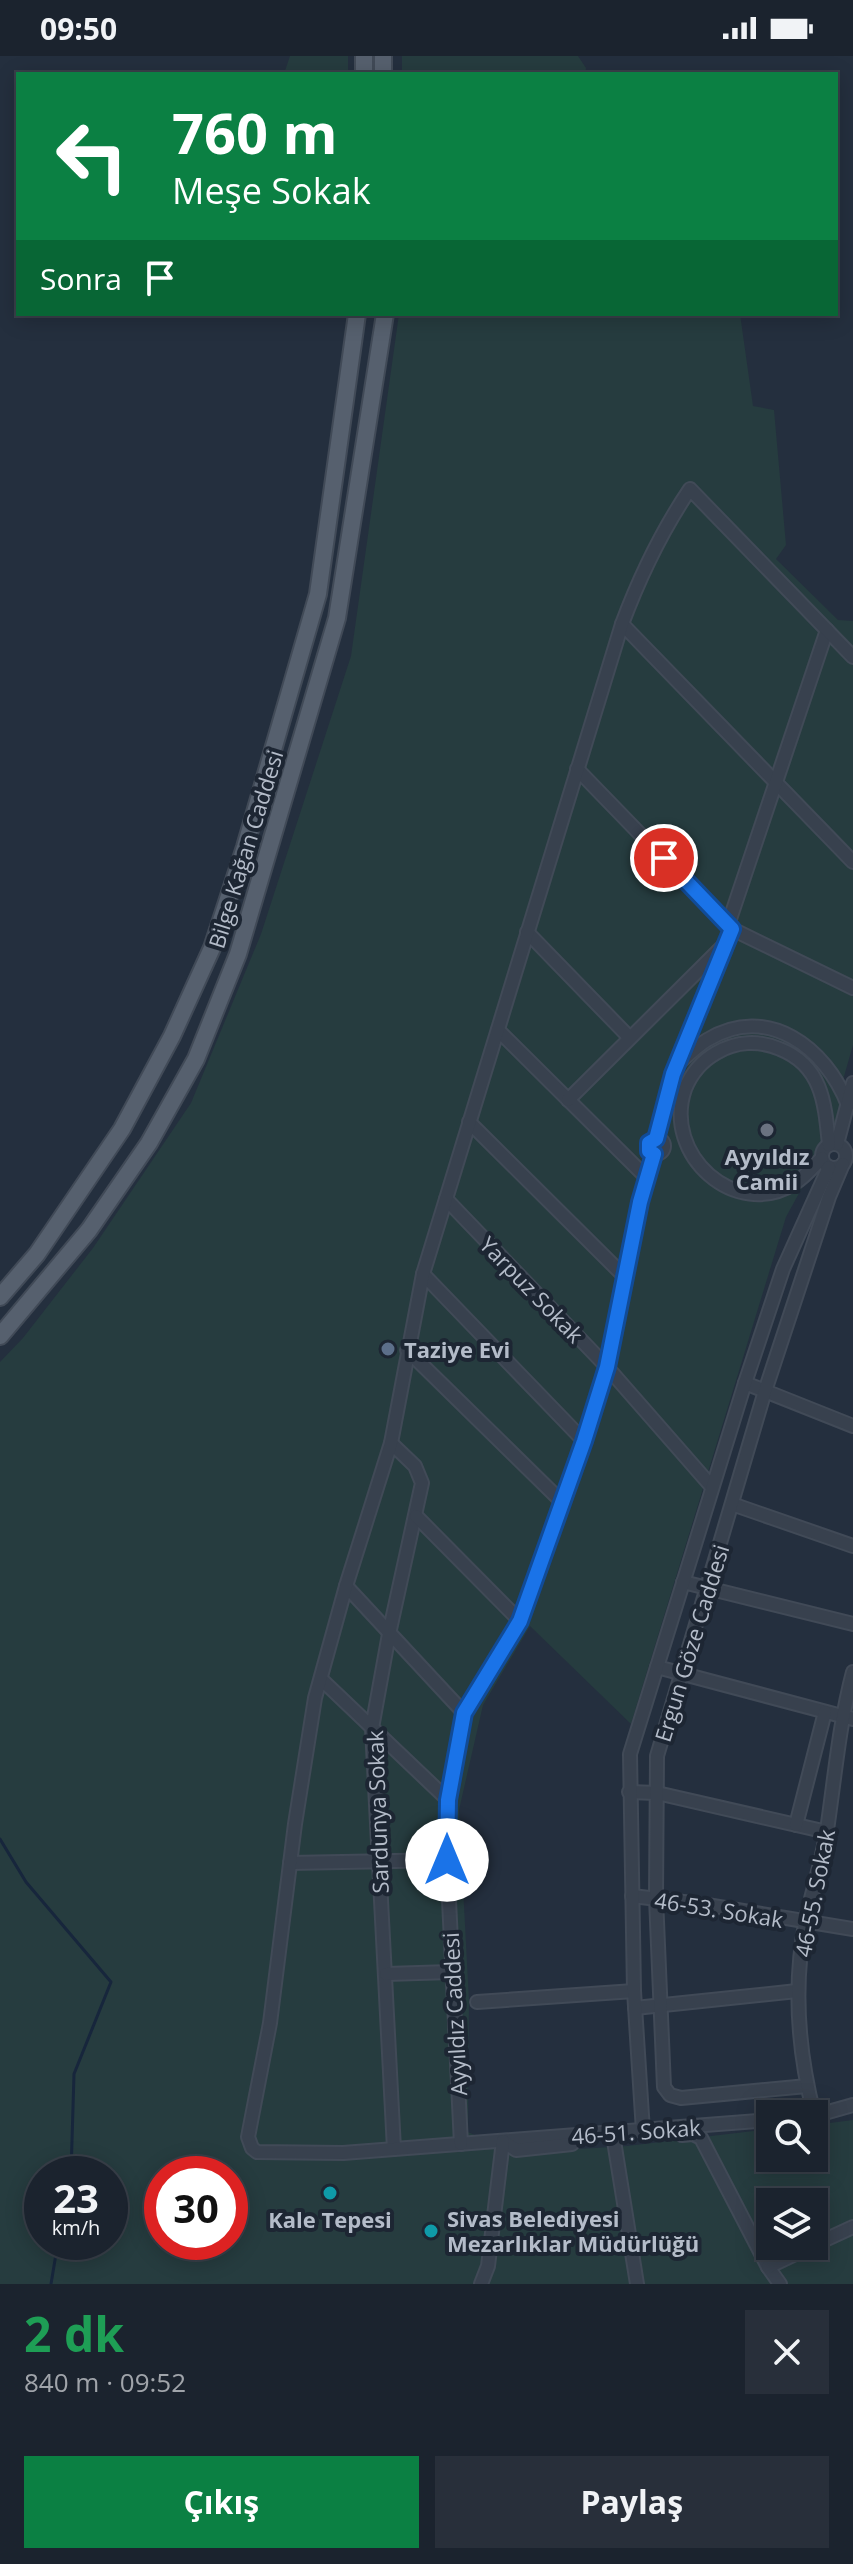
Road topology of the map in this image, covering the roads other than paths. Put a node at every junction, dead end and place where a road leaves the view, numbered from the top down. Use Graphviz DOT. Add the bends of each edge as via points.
graph roads {
  1 [pos="357,316"];
  2 [pos="385,316"];
  3 [pos="622,624"];
  4 [pos="827,630"];
  5 [pos="853,657"];
  6 [pos="577,769"];
  7 [pos="775,782"];
  8 [pos="853,862"];
  9 [pos="730,927"];
  10 [pos="527,932"];
  11 [pos="727,942"];
  12 [pos="853,988"];
  13 [pos="498,1030"];
  14 [pos="630,1038"];
  15 [pos="676,1066"];
  16 [pos="850,1086"];
  17 [pos="568,1100"];
  18 [pos="469,1122"];
  19 [pos="682,1135"];
  20 [pos="833,1145"];
  21 [pos="658,1148"];
  22 [pos="691,1155"];
  23 [pos="825,1162"];
  24 [pos="847,1164"];
  25 [pos="646,1177"];
  26 [pos="446,1199"];
  27 [pos="792,1250"];
  28 [pos="810,1256"];
  29 [pos="783,1269"];
  30 [pos="423,1274"];
  31 [pos="624,1276"];
  32 [pos="803,1276"];
  33 [pos="0,1297"];
  34 [pos="0,1336"];
  35 [pos="407,1350"];
  36 [pos="607,1367"];
  37 [pos="745,1383"];
  38 [pos="765,1391"];
  39 [pos="853,1426"];
  40 [pos="584,1441"];
  41 [pos="391,1443"];
  42 [pos="712,1487"];
  43 [pos="562,1502"];
  44 [pos="732,1504"];
  45 [pos="416,1516"];
  46 [pos="853,1546"];
  47 [pos="683,1582"];
  48 [pos="346,1586"];
  49 [pos="708,1587"];
  50 [pos="520,1621"];
  51 [pos="853,1624"];
  52 [pos="389,1634"];
  53 [pos="657,1667"];
  54 [pos="853,1672"];
  55 [pos="682,1674"];
  56 [pos="321,1679"];
  57 [pos="825,1712"];
  58 [pos="464,1713"];
  59 [pos="847,1718"];
  60 [pos="372,1728"];
  61 [pos="629,1770"];
  62 [pos="657,1771"];
  63 [pos="629,1792"];
  64 [pos="657,1793"];
  65 [pos="448,1800"];
  66 [pos="796,1825"];
  67 [pos="827,1832"];
  68 [pos="447,1860"];
  69 [pos="377,1861"];
  70 [pos="290,1863"];
  71 [pos="632,1896"];
  72 [pos="656,1898"];
  73 [pos="806,1922"];
  74 [pos="853,1929"];
  75 [pos="451,1972"];
  76 [pos="386,1974"];
  77 [pos="634,1991"];
  78 [pos="797,1991"];
  79 [pos="477,2002"];
  80 [pos="659,2005"];
  81 [pos="635,2008"];
  82 [pos="807,2086"];
  83 [pos="810,2100"];
  84 [pos="853,2105"];
  85 [pos="828,2111"];
  86 [pos="756,2121"];
  87 [pos="643,2131"];
  88 [pos="503,2141"];
  89 [pos="614,2141"];
  90 [pos="461,2144"];
  91 [pos="394,2149"];
  92 [pos="853,2227"];
  93 [pos="828,2239"];
  94 [pos="783,2260"];
  95 [pos="768,2267"];
  96 [pos="481,2284"];
  97 [pos="637,2284"];
  98 [pos="780,2284"];
  1 -- 33 [label="main road, Bilge Kağan Caddesi" via="318,594 212,948 122,1129 37,1254"];
  2 -- 34 [label="main road, Bilge Kağan Caddesi" via="337,618 238,954 196,1059 149,1143 89,1230"];
  3 -- 4 [label="street" via="650,556 690,489"];
  3 -- 6 [label="street"];
  3 -- 7 [label="street"];
  4 -- 5 [label="street"];
  4 -- 7 [label="street, Ayyıldız Caddesi"];
  6 -- 9 [label="street"];
  6 -- 10 [label="street"];
  7 -- 8 [label="street"];
  7 -- 9 [label="street, Ayyıldız Caddesi"];
  9 -- 11 [label="street, Ayyıldız Caddesi"];
  9 -- 12 [label="street"];
  10 -- 13 [label="street"];
  10 -- 14 [label="street"];
  11 -- 14 [label="street"];
  11 -- 15 [label="street, Ayyıldız Caddesi"];
  13 -- 17 [label="street"];
  13 -- 18 [label="street"];
  14 -- 17 [label="street"];
  15 -- 16 [label="street" via="707,1040 732,1030 771,1029 801,1041"];
  15 -- 21 [label="street, Ayyıldız Caddesi"];
  16 -- 20 [label="street"];
  17 -- 25 [label="street"];
  18 -- 26 [label="street"];
  18 -- 31 [label="street"];
  19 -- 20 [label="street" via="680,1104 695,1070 719,1051 752,1043 790,1054 816,1079"];
  19 -- 21 [label="street"];
  19 -- 22 [label="street"];
  20 -- 23 [label="street" via="823,1151"];
  20 -- 24 [label="street" via="845,1152"];
  21 -- 22 [label="street"];
  21 -- 25 [label="street, Ayyıldız Caddesi"];
  22 -- 23 [label="street" via="710,1177 756,1194 797,1182"];
  23 -- 24 [label="street" via="837,1168"];
  23 -- 27 [label="street, Ergun Göze Caddesi"];
  24 -- 28 [label="street, Ergun Göze Caddesi"];
  25 -- 31 [label="street, Ayyıldız Caddesi"];
  26 -- 30 [label="street"];
  26 -- 36 [label="street, Yarpuz Sokak"];
  27 -- 28 [label="street"];
  27 -- 29 [label="street, Ergun Göze Caddesi"];
  28 -- 32 [label="street, Ergun Göze Caddesi"];
  29 -- 32 [label="street"];
  29 -- 37 [label="street, Ergun Göze Caddesi"];
  30 -- 35 [label="street"];
  30 -- 40 [label="street"];
  31 -- 36 [label="street, Ayyıldız Caddesi"];
  32 -- 38 [label="street, Ergun Göze Caddesi"];
  35 -- 41 [label="street"];
  35 -- 43 [label="street"];
  36 -- 40 [label="street, Ayyıldız Caddesi"];
  36 -- 42 [label="street, Yarpuz Sokak"];
  37 -- 38 [label="street"];
  37 -- 42 [label="street, Ergun Göze Caddesi"];
  38 -- 39 [label="street"];
  38 -- 44 [label="street, Ergun Göze Caddesi"];
  40 -- 43 [label="street, Ayyıldız Caddesi"];
  41 -- 45 [label="street, Sardunya Sokak" via="420,1474"];
  41 -- 48 [label="street"];
  42 -- 47 [label="street, Ergun Göze Caddesi"];
  43 -- 50 [label="street, Ayyıldız Caddesi"];
  44 -- 46 [label="street"];
  44 -- 49 [label="street, Ergun Göze Caddesi"];
  45 -- 50 [label="street"];
  45 -- 52 [label="street, Sardunya Sokak"];
  47 -- 49 [label="street"];
  47 -- 53 [label="street, Ergun Göze Caddesi"];
  48 -- 52 [label="street"];
  48 -- 56 [label="street"];
  49 -- 51 [label="street"];
  49 -- 55 [label="street, Ergun Göze Caddesi"];
  50 -- 58 [label="street, Ayyıldız Caddesi"];
  52 -- 58 [label="street"];
  52 -- 60 [label="street, Sardunya Sokak"];
  53 -- 55 [label="street"];
  53 -- 61 [label="street, Ergun Göze Caddesi"];
  54 -- 59 [label="street, 46-55. Sokak"];
  55 -- 57 [label="street"];
  55 -- 62 [label="street, Ergun Göze Caddesi"];
  56 -- 60 [label="street"];
  56 -- 70 [label="street"];
  57 -- 59 [label="street"];
  57 -- 66 [label="street"];
  58 -- 65 [label="street, Ayyıldız Caddesi"];
  59 -- 67 [label="street, 46-55. Sokak"];
  60 -- 65 [label="street"];
  60 -- 69 [label="street, Sardunya Sokak"];
  61 -- 62 [label="street"];
  61 -- 63 [label="street, Ergun Göze Caddesi"];
  62 -- 64 [label="street, Ergun Göze Caddesi"];
  63 -- 64 [label="street"];
  63 -- 71 [label="street, Ergun Göze Caddesi"];
  64 -- 66 [label="street"];
  64 -- 72 [label="street, Ergun Göze Caddesi"];
  65 -- 68 [label="street, Ayyıldız Caddesi"];
  66 -- 67 [label="street"];
  67 -- 73 [label="street, 46-55. Sokak"];
  68 -- 69 [label="street"];
  68 -- 75 [label="street, Ayyıldız Caddesi"];
  69 -- 70 [label="street"];
  69 -- 76 [label="street, Sardunya Sokak"];
  70 -- 91 [label="street, 46-51. Sokak" via="250,2144 257,2152"];
  71 -- 72 [label="street, 46-53. Sokak"];
  71 -- 77 [label="street, Ergun Göze Caddesi"];
  72 -- 73 [label="street, 46-53. Sokak"];
  72 -- 80 [label="street, Ergun Göze Caddesi"];
  73 -- 74 [label="street, 46-53. Sokak"];
  73 -- 78 [label="street, 46-55. Sokak"];
  75 -- 76 [label="street"];
  75 -- 90 [label="street, Ayyıldız Caddesi"];
  76 -- 91 [label="street, Sardunya Sokak"];
  77 -- 79 [label="street"];
  77 -- 81 [label="street, Ergun Göze Caddesi"];
  78 -- 80 [label="street"];
  78 -- 82 [label="street, 46-55. Sokak"];
  80 -- 81 [label="street"];
  80 -- 82 [label="street, Ergun Göze Caddesi" via="662,2079 670,2095"];
  81 -- 87 [label="street, Ergun Göze Caddesi"];
  82 -- 83 [label="street, 46-55. Sokak"];
  84 -- 85 [label="street"];
  86 -- 87 [label="street, 46-51. Sokak"];
  87 -- 88 [label="street, 46-51. Sokak"];
  88 -- 89 [label="street, 46-51. Sokak" via="516,2150"];
  88 -- 90 [label="street, 46-51. Sokak"];
  88 -- 96 [label="street" via="488,2266"];
  89 -- 95 [label="street, 46-51. Sokak" via="699,2136"];
  89 -- 97 [label="street"];
  90 -- 91 [label="street, 46-51. Sokak"];
  92 -- 93 [label="street"];
  94 -- 95 [label="street"];
  95 -- 98 [label="street"];
}
